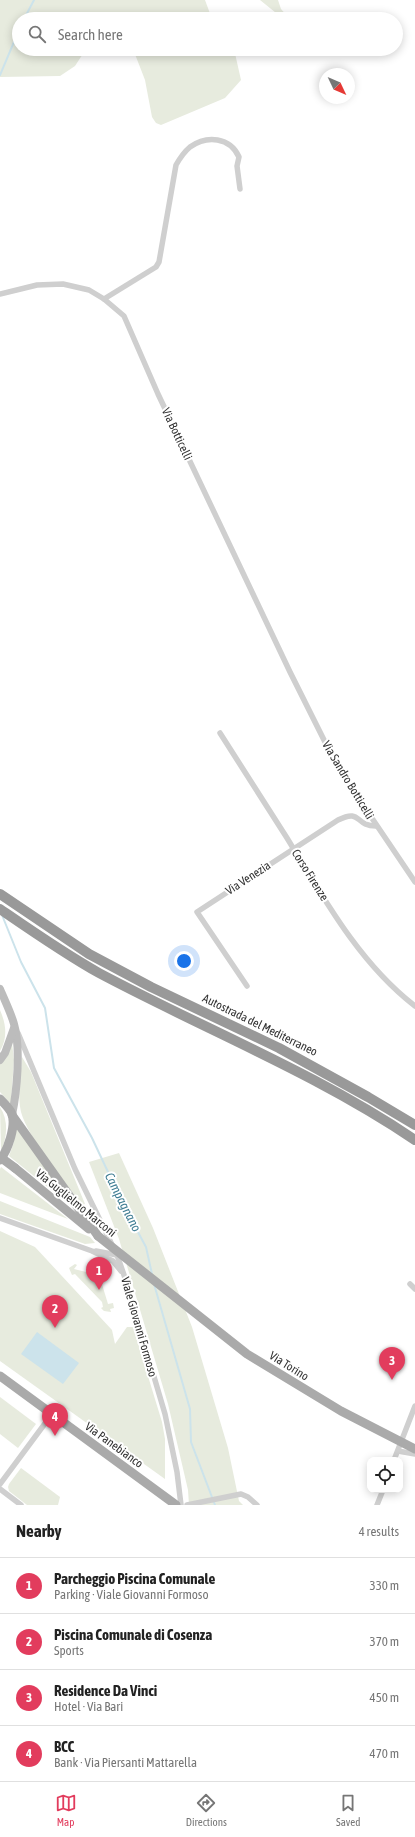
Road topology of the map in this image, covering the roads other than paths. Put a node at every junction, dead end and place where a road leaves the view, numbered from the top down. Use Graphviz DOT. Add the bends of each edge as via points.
graph roads {
  1 [pos="240,189"];
  2 [pos="0,294"];
  3 [pos="104,299"];
  4 [pos="290,672"];
  5 [pos="220,733"];
  6 [pos="376,826"];
  7 [pos="294,849"];
  8 [pos="415,882"];
  9 [pos="0,894"];
  10 [pos="0,909"];
  11 [pos="247,986"];
  12 [pos="0,989"];
  13 [pos="415,1006"];
  14 [pos="14,1025"];
  15 [pos="0,1060"];
  16 [pos="0,1098"];
  17 [pos="12,1115"];
  18 [pos="415,1126"];
  19 [pos="415,1140"];
  20 [pos="0,1157"];
  21 [pos="0,1160"];
  22 [pos="0,1218"];
  23 [pos="98,1236"];
  24 [pos="92,1251"];
  25 [pos="117,1255"];
  26 [pos="124,1275"];
  27 [pos="410,1284"];
  28 [pos="160,1286"];
  29 [pos="415,1289"];
  30 [pos="0,1376"];
  31 [pos="415,1406"];
  32 [pos="52,1414"];
  33 [pos="415,1449"];
  34 [pos="398,1450"];
  35 [pos="415,1454"];
  36 [pos="395,1457"];
  37 [pos="0,1484"];
  38 [pos="0,1489"];
  39 [pos="382,1493"];
  40 [pos="21,1505"];
  41 [pos="176,1505"];
  42 [pos="181,1505"];
  43 [pos="187,1505"];
  44 [pos="257,1505"];
  45 [pos="377,1505"];
  1 -- 3 [label="street" via="239,157 225,141 199,142 189,148 176,165 159,262 150,271"];
  2 -- 3 [label="street, Via Botticelli" via="37,285 63,284 89,290"];
  3 -- 4 [label="street, Via Botticelli" via="124,316"];
  4 -- 6 [label="street, Via Sandro Botticelli" via="330,752"];
  5 -- 7 [label="street, Corso Firenze"];
  6 -- 7 [label="street, Via Venezia" via="367,826 353,815 348,815"];
  6 -- 8 [label="street, Via Sandro Botticelli"];
  7 -- 11 [label="street, Via Venezia" via="196,912"];
  7 -- 13 [label="street, Corso Firenze" via="340,922 369,960 402,996"];
  9 -- 18 [label="highway, Autostrada del Mediterraneo" via="89,954 279,1048"];
  10 -- 19 [label="highway, Autostrada del Mediterraneo" via="98,972 331,1089"];
  12 -- 14 [label="street"];
  14 -- 15 [label="street" via="5,1053"];
  14 -- 17 [label="street" via="18,1049"];
  14 -- 25 [label="street, Viale Giovanni Formoso" via="76,1169"];
  16 -- 17 [label="main road"];
  17 -- 21 [label="main road" via="11,1139"];
  17 -- 23 [label="main road"];
  20 -- 23 [label="main road, Via Guglielmo Marconi, bridge"];
  22 -- 24 [label="street"];
  23 -- 28 [label="main road, Via Guglielmo Marconi, bridge"];
  24 -- 25 [label="street"];
  24 -- 26 [label="street" via="113,1261"];
  25 -- 26 [label="street, Viale Giovanni Formoso"];
  26 -- 42 [label="street, Viale Giovanni Formoso" via="165,1414"];
  27 -- 29 [label="street"];
  28 -- 33 [label="main road, Via Torino, bridge" via="253,1358 341,1411"];
  30 -- 32 [label="main road, Via Panebianco"];
  31 -- 34 [label="street"];
  32 -- 37 [label="street"];
  32 -- 41 [label="main road, Via Panebianco"];
  34 -- 35 [label="street"];
  34 -- 36 [label="street"];
  38 -- 40 [label="street"];
  39 -- 45 [label="street"];
  43 -- 44 [label="street" via="241,1494"];
}
